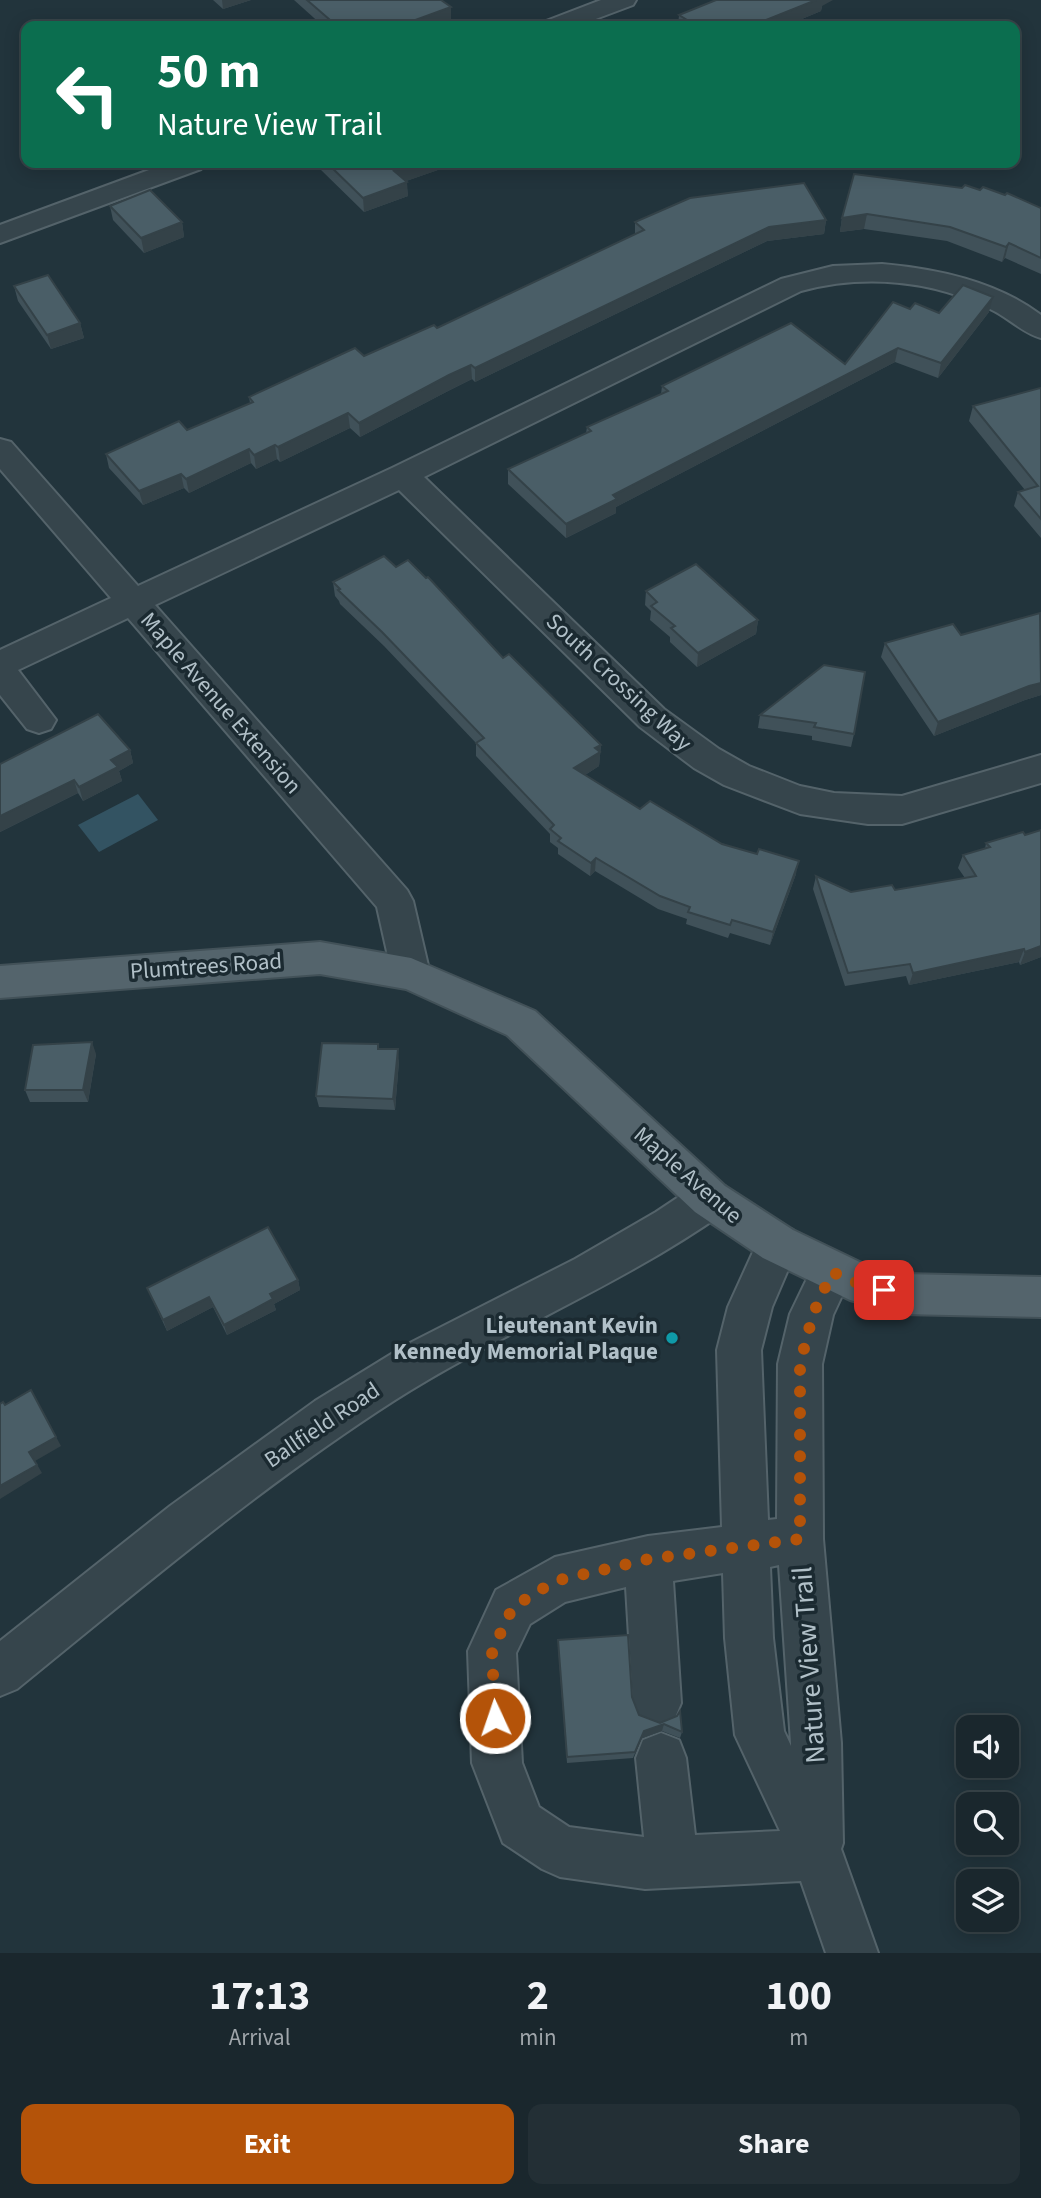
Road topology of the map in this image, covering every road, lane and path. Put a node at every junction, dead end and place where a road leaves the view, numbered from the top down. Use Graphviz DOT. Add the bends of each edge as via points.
graph roads {
  1 [pos="624,0"];
  2 [pos="568,21"];
  3 [pos="179,168"];
  4 [pos="0,235"];
  5 [pos="1041,329"];
  6 [pos="0,449"];
  7 [pos="403,475"];
  8 [pos="133,602"];
  9 [pos="0,664"];
  10 [pos="0,671"];
  11 [pos="39,720"];
  12 [pos="1041,769"];
  13 [pos="411,974"];
  14 [pos="0,982"];
  15 [pos="710,1199"];
  16 [pos="779,1244"];
  17 [pos="832,1272"];
  18 [pos="1041,1297"];
  19 [pos="800,1539"];
  20 [pos="745,1546"];
  21 [pos="649,1559"];
  22 [pos="0,1672"];
  23 [pos="657,1703"];
  24 [pos="661,1758"];
  25 [pos="818,1855"];
  26 [pos="672,1861"];
  27 [pos="852,1953"];
  1 -- 2 [label="street"];
  3 -- 4 [label="street"];
  5 -- 7 [label="street" via="1003,305 958,287 909,276 861,272 827,276 790,285"];
  6 -- 8 [label="street, Maple Avenue Extension"];
  7 -- 8 [label="street"];
  7 -- 12 [label="street, South Crossing Way" via="680,743 722,769 817,805 905,810"];
  8 -- 9 [label="street"];
  8 -- 13 [label="street, Maple Avenue Extension" via="394,901"];
  10 -- 11 [label="street"];
  13 -- 14 [label="main road, Plumtrees Road" via="320,958"];
  13 -- 15 [label="main road, Maple Avenue" via="521,1023"];
  15 -- 16 [label="main road, Maple Avenue"];
  15 -- 22 [label="street, Ballfield Road" via="645,1242 383,1383 240,1481"];
  16 -- 17 [label="main road, Maple Avenue"];
  16 -- 20 [label="street, Nature View Trail" via="750,1307 739,1350"];
  17 -- 18 [label="main road, Maple Avenue" via="902,1294"];
  17 -- 19 [label="street, Nature View Trail" via="813,1314 800,1364"];
  19 -- 20 [label="street"];
  19 -- 25 [label="street, Nature View Trail" via="816,1743"];
  20 -- 21 [label="street"];
  20 -- 25 [label="street, Nature View Trail" via="748,1638 760,1735"];
  21 -- 23 [label="street"];
  21 -- 26 [label="street" via="555,1581 513,1607 492,1651 497,1763 521,1825 560,1851 645,1863"];
  24 -- 26 [label="street"];
  25 -- 26 [label="street"];
  25 -- 27 [label="street, Nature View Trail"];
}
